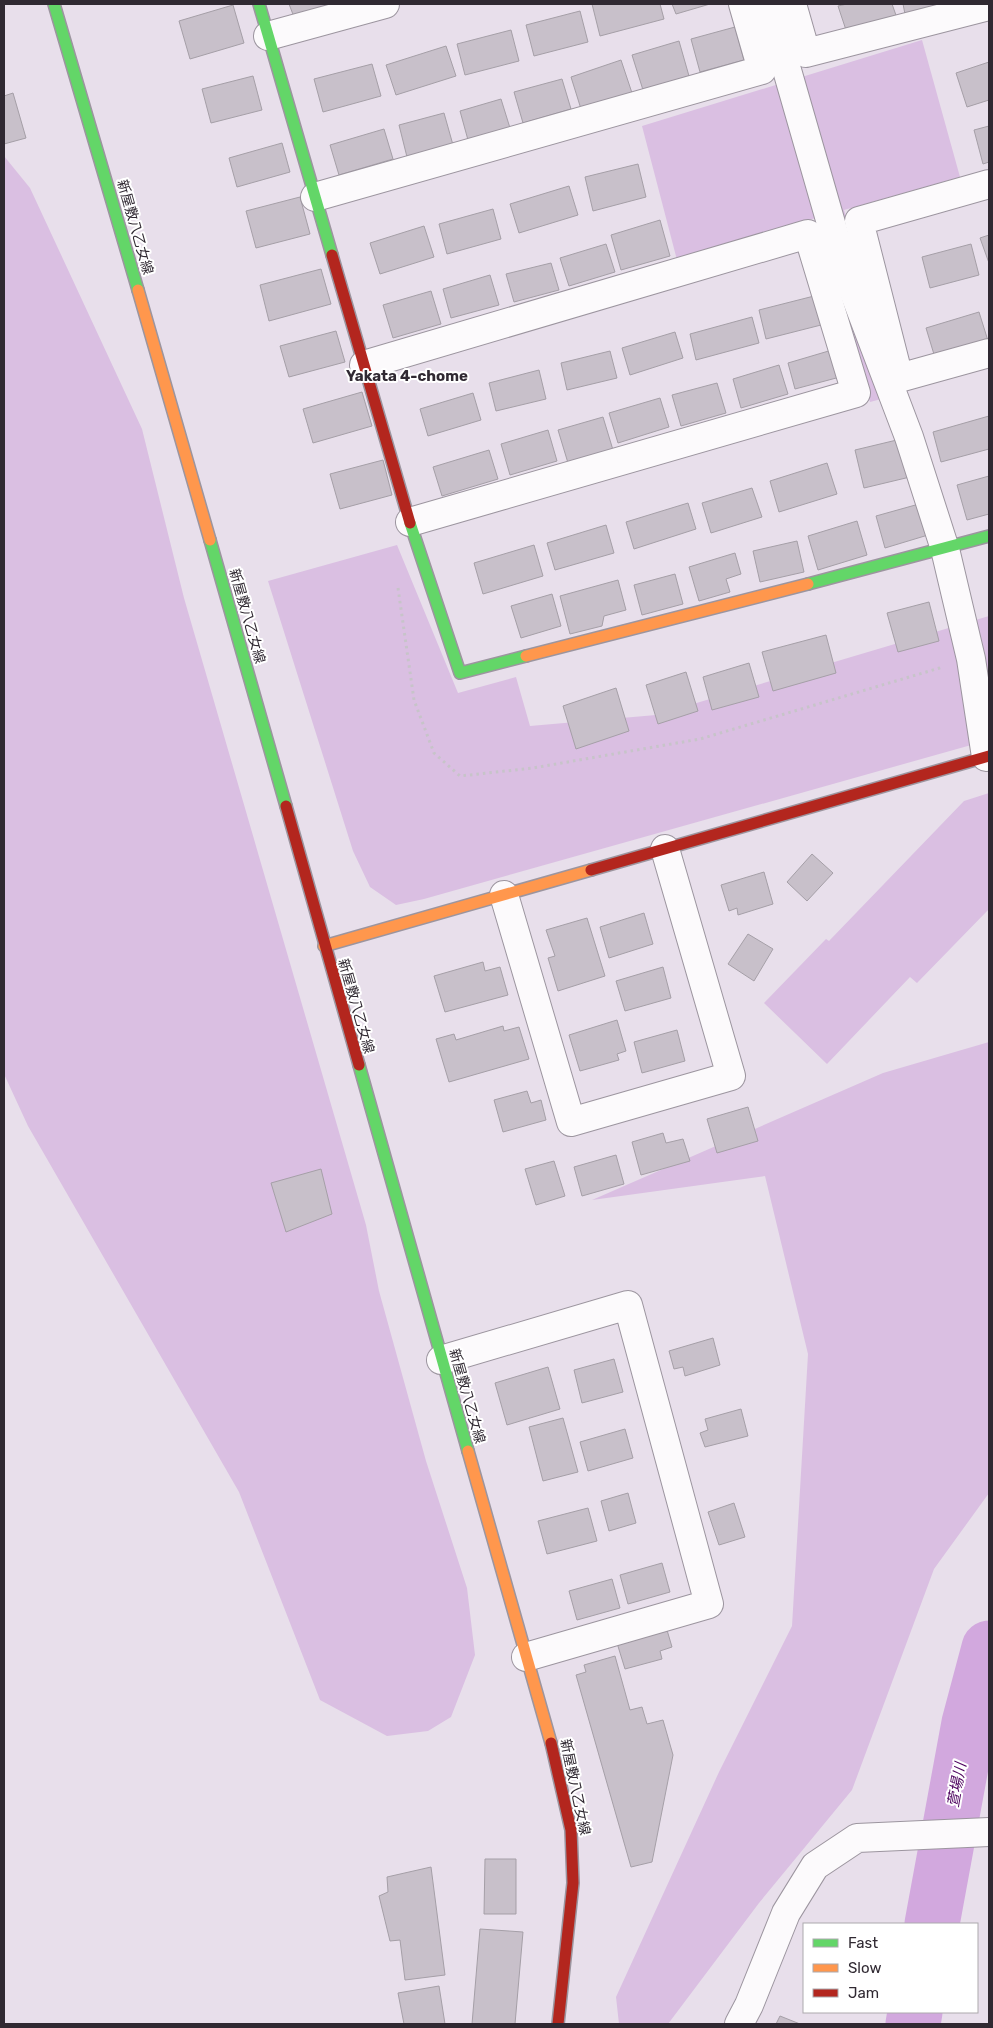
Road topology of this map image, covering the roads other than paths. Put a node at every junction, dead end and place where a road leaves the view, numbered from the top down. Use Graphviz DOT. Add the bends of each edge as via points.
graph roads {
  1 [pos="54,4"];
  2 [pos="259,4"];
  3 [pos="385,4"];
  4 [pos="743,4"];
  5 [pos="768,4"];
  6 [pos="792,4"];
  7 [pos="989,6"];
  8 [pos="268,36"];
  9 [pos="989,184"];
  10 [pos="315,197"];
  11 [pos="989,353"];
  12 [pos="364,365"];
  13 [pos="410,522"];
  14 [pos="989,536"];
  15 [pos="945,549"];
  16 [pos="987,756"];
  17 [pos="665,849"];
  18 [pos="504,895"];
  19 [pos="324,946"];
  20 [pos="441,1360"];
  21 [pos="526,1657"];
  22 [pos="989,1832"];
  23 [pos="558,2024"];
  24 [pos="739,2024"];
  1 -- 19 [label="street, 新屋敷八乙女線"];
  2 -- 8 [label="street"];
  3 -- 8 [label="street"];
  4 -- 10 [label="street" via="762,70"];
  5 -- 15 [label="street" via="841,258 909,437"];
  6 -- 7 [label="street" via="806,54"];
  8 -- 10 [label="street"];
  9 -- 11 [label="street" via="859,221 899,378"];
  10 -- 12 [label="street"];
  12 -- 13 [label="street"];
  12 -- 13 [label="street" via="808,234 856,393"];
  13 -- 15 [label="street" via="460,673"];
  14 -- 15 [label="street"];
  15 -- 16 [label="street" via="971,659"];
  16 -- 17 [label="street"];
  17 -- 18 [label="street"];
  17 -- 18 [label="street" via="730,1076 571,1122"];
  18 -- 19 [label="street"];
  19 -- 20 [label="street, 新屋敷八乙女線"];
  20 -- 21 [label="street, 新屋敷八乙女線"];
  20 -- 21 [label="street" via="628,1305 709,1604"];
  21 -- 23 [label="street, 新屋敷八乙女線" via="571,1830 573,1883"];
  22 -- 24 [label="street" via="858,1838 815,1866 786,1913"];
}
